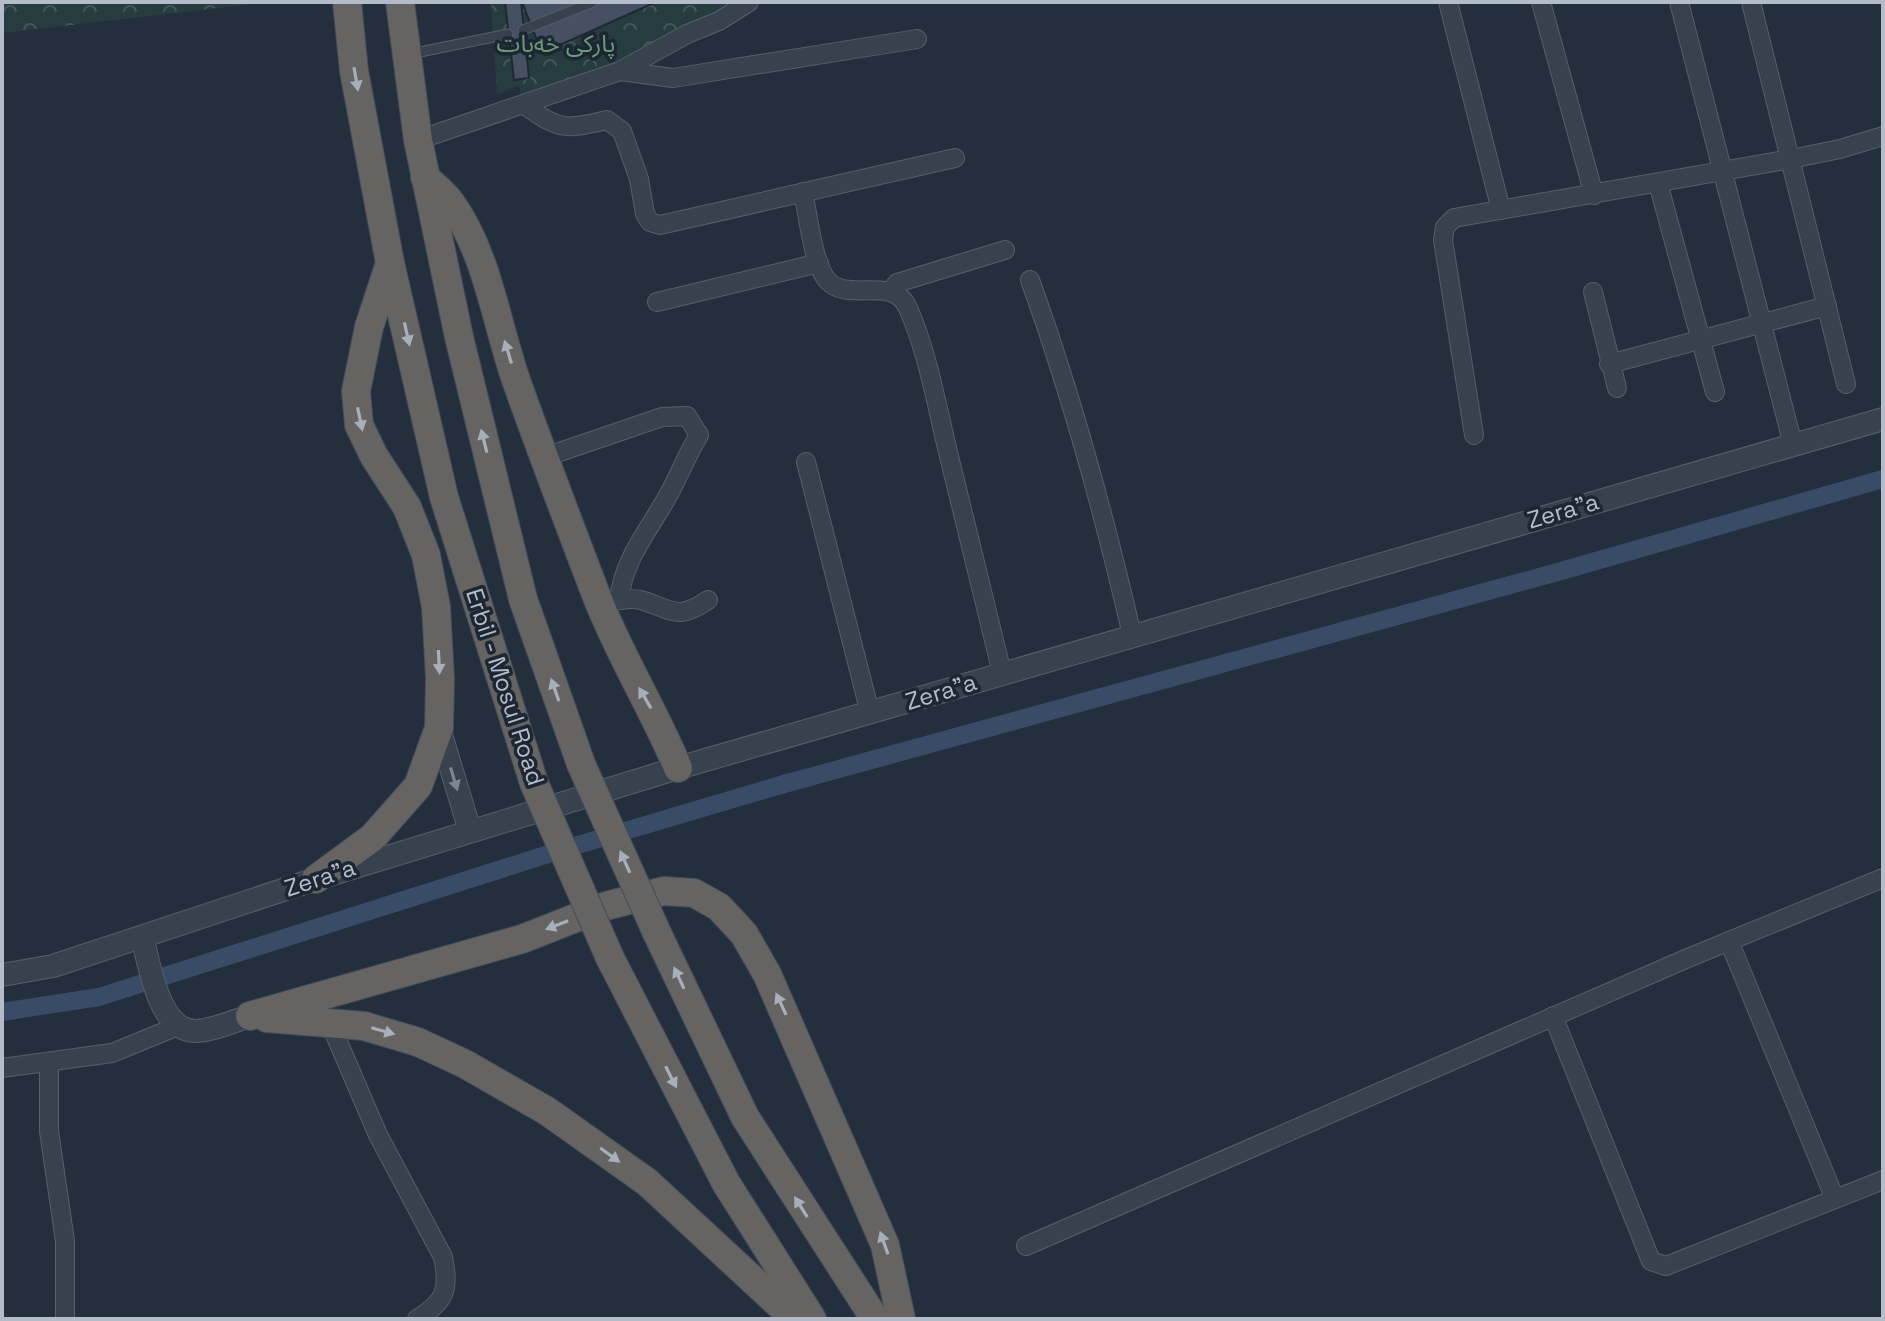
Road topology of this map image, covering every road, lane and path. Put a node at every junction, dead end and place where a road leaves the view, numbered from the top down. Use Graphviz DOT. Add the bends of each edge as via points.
graph roads {
  1 [pos="347,2"];
  2 [pos="400,2"];
  3 [pos="593,2"];
  4 [pos="749,2"];
  5 [pos="1448,2"];
  6 [pos="1541,2"];
  7 [pos="1679,2"];
  8 [pos="1751,2"];
  9 [pos="523,30"];
  10 [pos="508,34"];
  11 [pos="917,39"];
  12 [pos="407,54"];
  13 [pos="620,71"];
  14 [pos="523,104"];
  15 [pos="1883,136"];
  16 [pos="418,140"];
  17 [pos="955,158"];
  18 [pos="1791,159"];
  19 [pos="1724,172"];
  20 [pos="425,177"];
  21 [pos="1658,183"];
  22 [pos="803,192"];
  23 [pos="1594,195"];
  24 [pos="1501,210"];
  25 [pos="1005,250"];
  26 [pos="390,263"];
  27 [pos="819,263"];
  28 [pos="1030,280"];
  29 [pos="891,291"];
  30 [pos="1593,292"];
  31 [pos="657,302"];
  32 [pos="1827,306"];
  33 [pos="1762,323"];
  34 [pos="1699,340"];
  35 [pos="1609,364"];
  36 [pos="1846,384"];
  37 [pos="1617,388"];
  38 [pos="1715,392"];
  39 [pos="1883,419"];
  40 [pos="1474,435"];
  41 [pos="1793,445"];
  42 [pos="545,457"];
  43 [pos="806,462"];
  44 [pos="708,600"];
  45 [pos="609,602"];
  46 [pos="1132,635"];
  47 [pos="1002,673"];
  48 [pos="870,713"];
  49 [pos="439,728"];
  50 [pos="678,768"];
  51 [pos="470,831"];
  52 [pos="1883,878"];
  53 [pos="316,879"];
  54 [pos="142,937"];
  55 [pos="1729,941"];
  56 [pos="2,975"];
  57 [pos="250,1016"];
  58 [pos="1553,1016"];
  59 [pos="330,1023"];
  60 [pos="178,1026"];
  61 [pos="49,1062"];
  62 [pos="2,1068"];
  63 [pos="1883,1180"];
  64 [pos="1835,1199"];
  65 [pos="1026,1246"];
  66 [pos="63,1318"];
  67 [pos="417,1319"];
  68 [pos="795,1319"];
  69 [pos="812,1319"];
  70 [pos="875,1319"];
  71 [pos="901,1319"];
  1 -- 26 [label="highway, Erbil - Mosul Road, one-way" via="354,71"];
  2 -- 12 [label="highway, Erbil - Mosul Road"];
  3 -- 9 [label="lane"];
  4 -- 13 [label="street"];
  5 -- 24 [label="street"];
  6 -- 23 [label="street"];
  7 -- 19 [label="street"];
  8 -- 18 [label="street"];
  10 -- 12 [label="lane"];
  11 -- 13 [label="street" via="673,78"];
  12 -- 16 [label="highway, Erbil - Mosul Road"];
  13 -- 14 [label="street"];
  14 -- 16 [label="street"];
  14 -- 22 [label="street" via="552,125 576,127 607,120 622,131 650,222 660,225"];
  15 -- 18 [label="street"];
  16 -- 20 [label="highway, Erbil - Mosul Road"];
  17 -- 22 [label="street"];
  18 -- 19 [label="street"];
  18 -- 32 [label="street"];
  19 -- 21 [label="street"];
  19 -- 33 [label="street"];
  42 -- 20 [label="highway, one-way" via="464,225 450,201"];
  70 -- 20 [label="highway, Erbil - Mosul Road, one-way, bridge" via="745,1117 581,764 523,599"];
  21 -- 23 [label="street"];
  21 -- 34 [label="street"];
  22 -- 27 [label="street"];
  23 -- 24 [label="street"];
  24 -- 40 [label="street" via="1454,218 1445,227 1443,240"];
  25 -- 29 [label="street" via="897,283"];
  26 -- 49 [label="highway, one-way" via="356,391 359,425 407,507 426,555 436,607"];
  26 -- 69 [label="highway, Erbil - Mosul Road, one-way, bridge" via="444,497 534,783 610,958 726,1183"];
  27 -- 29 [label="street" via="827,280 840,289"];
  27 -- 31 [label="street"];
  28 -- 46 [label="street" via="1089,459"];
  29 -- 47 [label="street" via="903,298 909,311 931,382"];
  30 -- 35 [label="street"];
  32 -- 33 [label="street"];
  32 -- 36 [label="street"];
  33 -- 34 [label="street"];
  33 -- 41 [label="street"];
  34 -- 35 [label="street"];
  34 -- 38 [label="street"];
  35 -- 37 [label="street"];
  39 -- 41 [label="street, Zera\"a"];
  41 -- 46 [label="street, Zera\"a"];
  42 -- 45 [label="highway"];
  42 -- 45 [label="street" via="662,417 687,416 695,425 699,435"];
  43 -- 48 [label="street"];
  44 -- 45 [label="street" via="690,612 664,610 641,600"];
  50 -- 45 [label="highway, one-way"];
  46 -- 47 [label="street, Zera\"a"];
  47 -- 48 [label="street, Zera\"a"];
  48 -- 50 [label="street, Zera\"a"];
  49 -- 51 [label="street, one-way"];
  49 -- 53 [label="highway" via="418,786 373,837"];
  50 -- 51 [label="street, Zera\"a"];
  51 -- 53 [label="street, Zera\"a"];
  52 -- 55 [label="street"];
  53 -- 54 [label="street, Zera\"a"];
  54 -- 56 [label="street, Zera\"a" via="53,966"];
  54 -- 60 [label="street" via="163,1008"];
  55 -- 58 [label="street"];
  55 -- 64 [label="street"];
  57 -- 59 [label="highway"];
  57 -- 60 [label="street" via="199,1031"];
  71 -- 57 [label="highway, one-way" via="885,1245 767,974 744,934 719,907 694,893 664,891 606,906 522,939"];
  58 -- 64 [label="street" via="1651,1261 1666,1266"];
  58 -- 65 [label="street"];
  59 -- 67 [label="street" via="378,1135 443,1257 444,1295"];
  59 -- 68 [label="highway, one-way" via="364,1026 418,1042 547,1111 647,1182"];
  60 -- 61 [label="street" via="112,1053"];
  61 -- 62 [label="street"];
  61 -- 66 [label="street" via="49,1131 65,1241"];
  63 -- 64 [label="street"];
}
